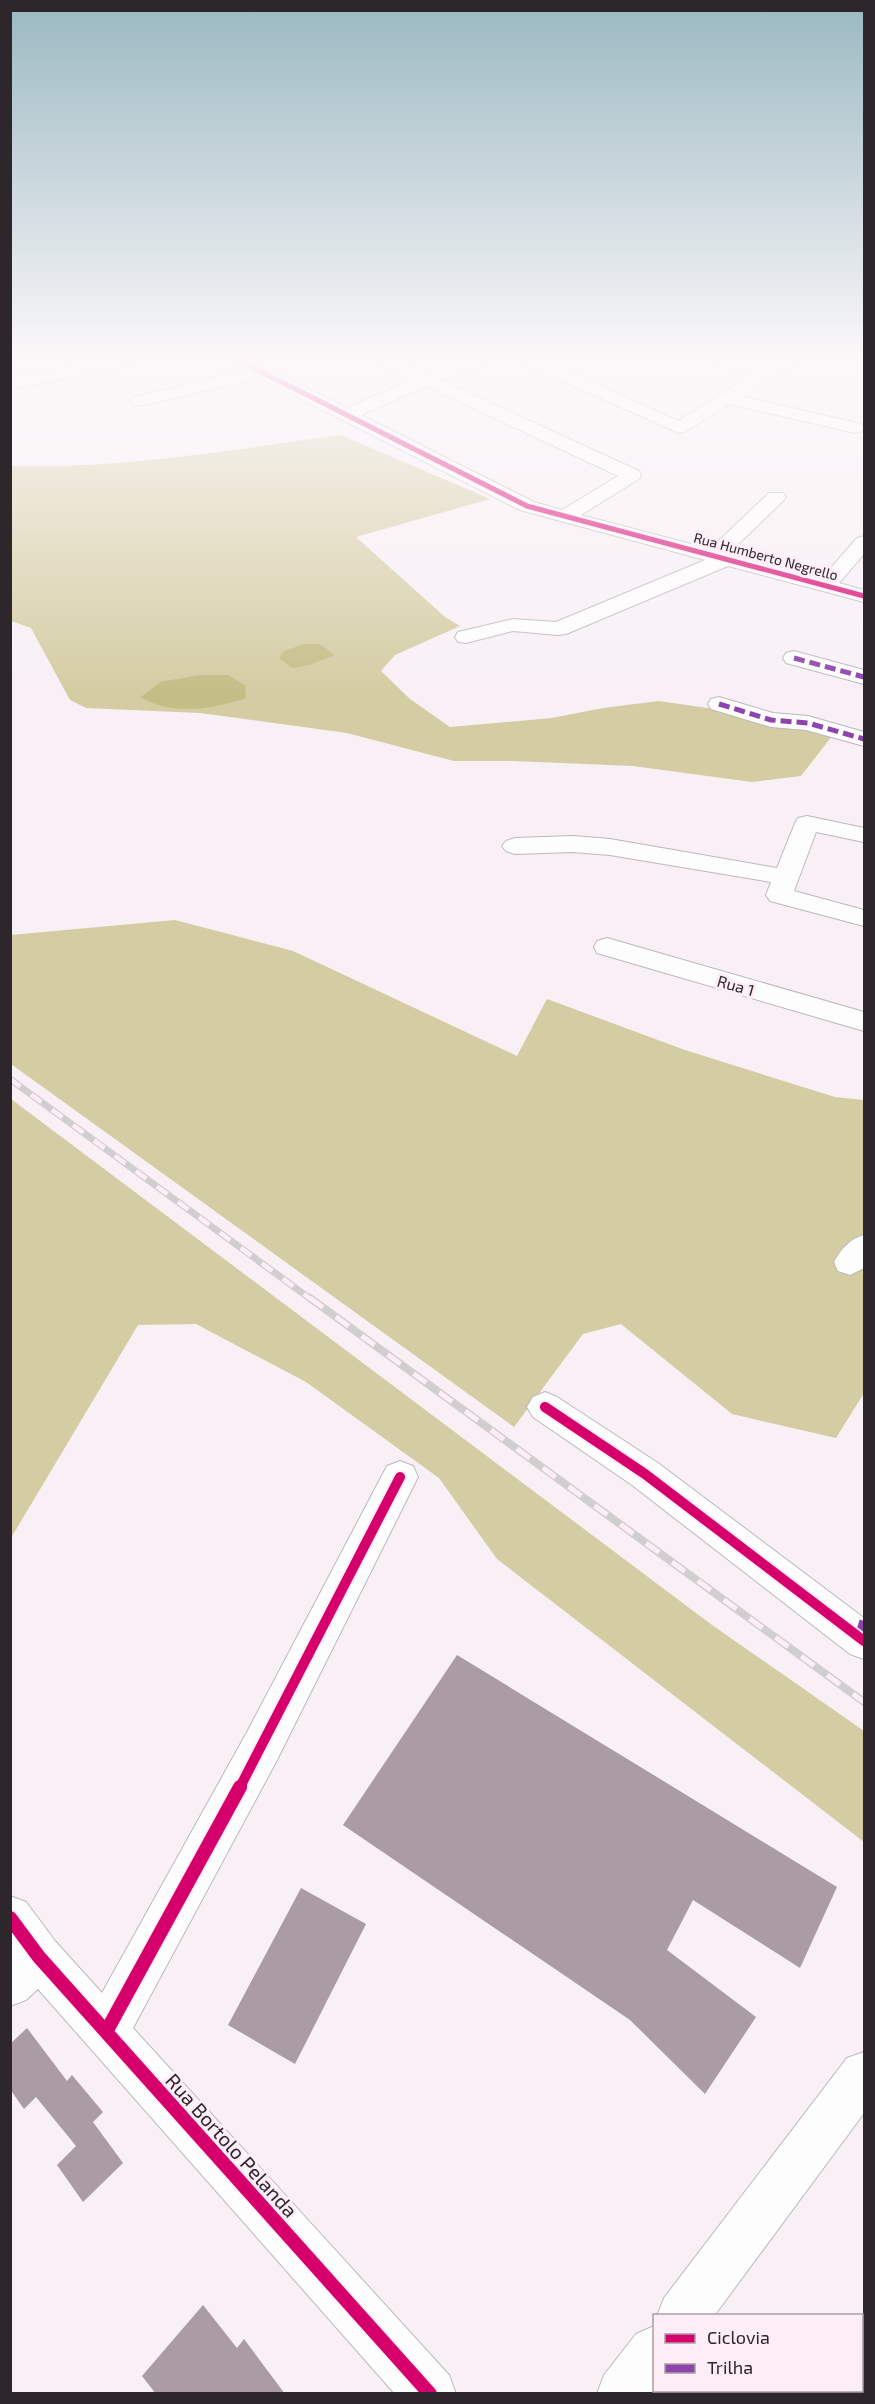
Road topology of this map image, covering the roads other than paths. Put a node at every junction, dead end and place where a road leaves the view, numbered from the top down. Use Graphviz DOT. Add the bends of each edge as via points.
graph roads {
  1 [pos="461,470"];
  2 [pos="621,470"];
  3 [pos="776,497"];
  4 [pos="570,513"];
  5 [pos="864,542"];
  6 [pos="719,558"];
  7 [pos="826,586"];
  8 [pos="864,596"];
  9 [pos="466,638"];
  10 [pos="794,658"];
  11 [pos="864,677"];
  12 [pos="719,704"];
  13 [pos="864,739"];
  14 [pos="864,835"];
  15 [pos="515,846"];
  16 [pos="783,886"];
  17 [pos="864,918"];
  18 [pos="607,947"];
  19 [pos="864,1022"];
  20 [pos="545,1407"];
  21 [pos="400,1477"];
  22 [pos="864,1641"];
  23 [pos="10,1918"];
  24 [pos="25,1970"];
  25 [pos="106,2032"];
  26 [pos="864,2075"];
  27 [pos="684,2314"];
  28 [pos="653,2353"];
  29 [pos="430,2394"];
  30 [pos="623,2394"];
  1 -- 4 [label="street, Rua Humberto Negrello" via="527,506"];
  2 -- 4 [label="street" via="632,475"];
  3 -- 6 [label="street"];
  4 -- 6 [label="street, Rua Humberto Negrello"];
  5 -- 7 [label="street"];
  6 -- 7 [label="street, Rua Humberto Negrello"];
  6 -- 9 [label="street" via="558,629 513,626"];
  7 -- 8 [label="street, Rua Humberto Negrello"];
  10 -- 11 [label="street"];
  12 -- 13 [label="street" via="771,720 808,723"];
  14 -- 16 [label="street" via="807,823"];
  15 -- 16 [label="street" via="610,847"];
  16 -- 17 [label="street"];
  18 -- 19 [label="street, Rua 1"];
  20 -- 22 [label="street" via="645,1474"];
  21 -- 25 [label="street" via="261,1748"];
  23 -- 24 [label="street, Rua Bortolo Pelanda"];
  24 -- 25 [label="street, Rua Bortolo Pelanda"];
  25 -- 29 [label="street, Rua Bortolo Pelanda"];
  26 -- 27 [label="street"];
  28 -- 30 [label="street"];
}
